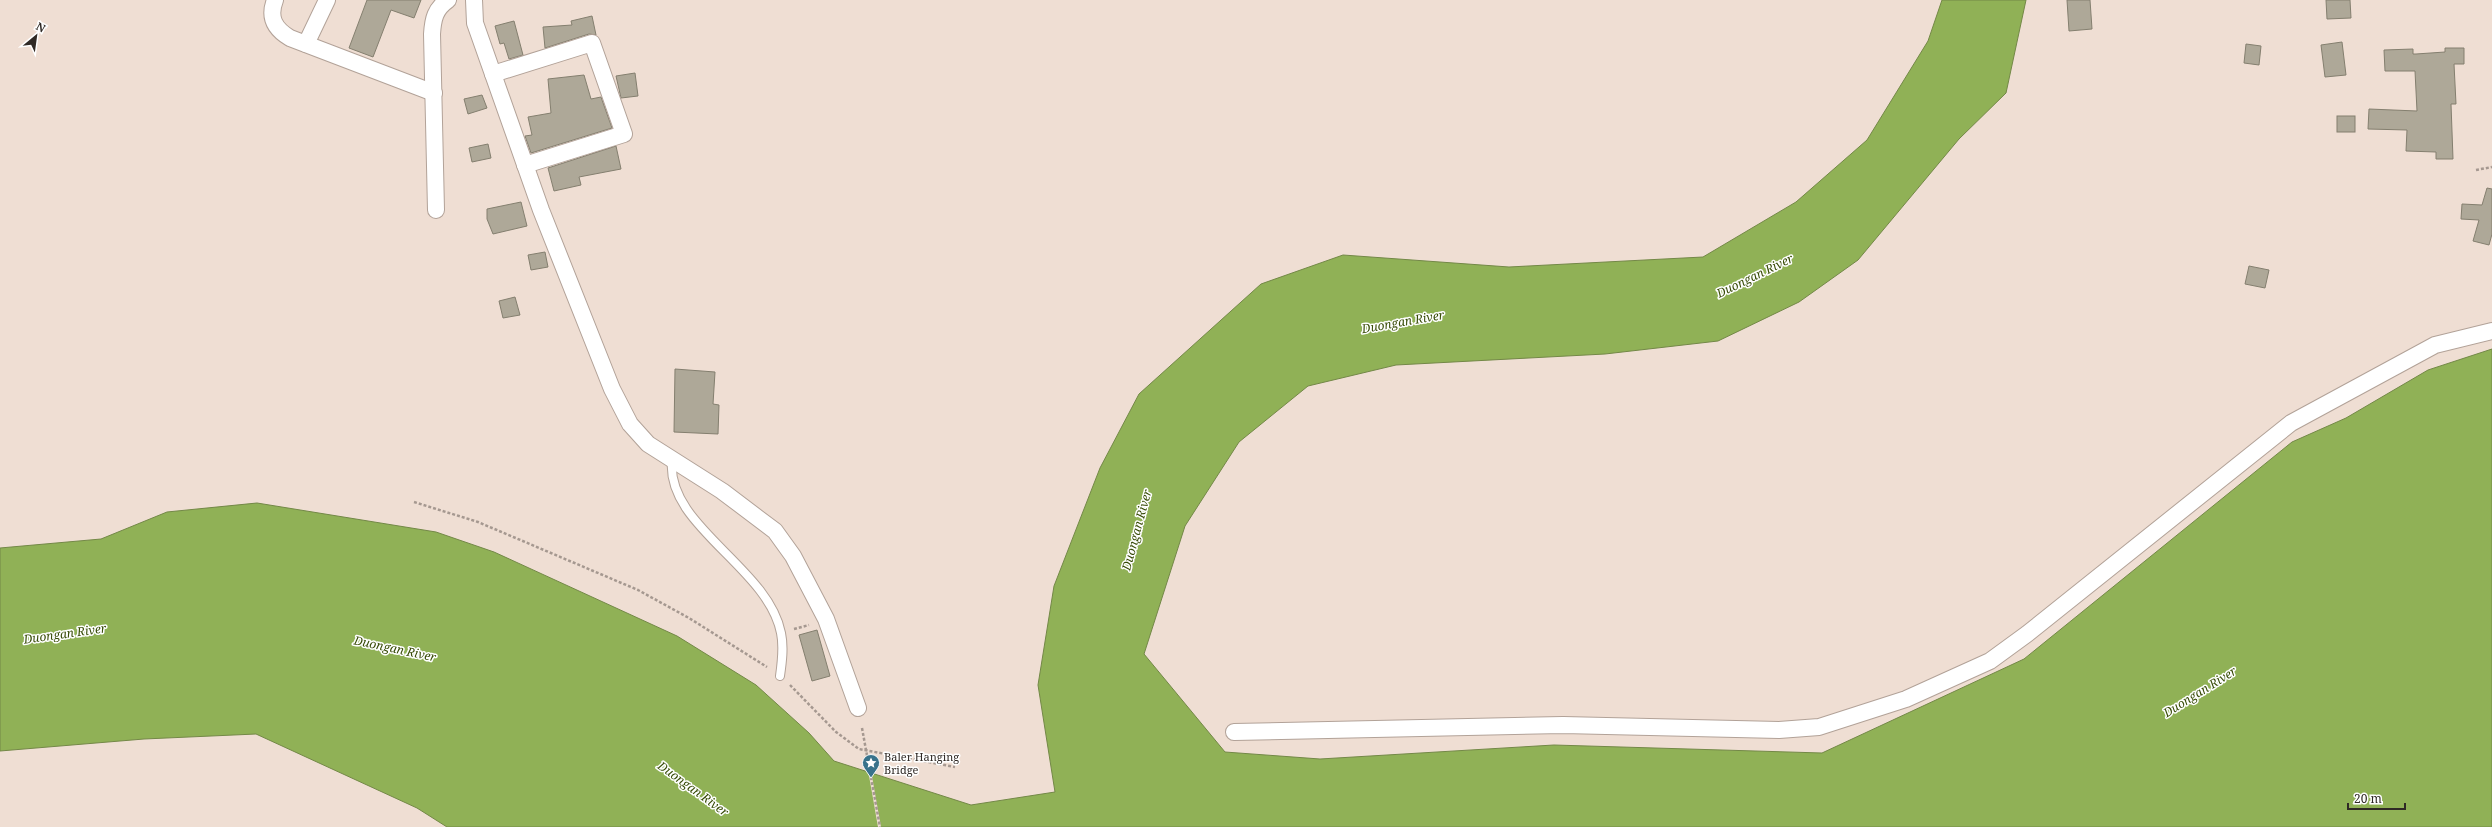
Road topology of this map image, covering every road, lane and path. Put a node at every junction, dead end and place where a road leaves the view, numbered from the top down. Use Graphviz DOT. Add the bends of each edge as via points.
graph roads {
  1 [pos="275,0"];
  2 [pos="327,0"];
  3 [pos="448,0"];
  4 [pos="474,0"];
  5 [pos="306,44"];
  6 [pos="493,74"];
  7 [pos="434,93"];
  8 [pos="525,165"];
  9 [pos="2492,168"];
  10 [pos="2476,170"];
  11 [pos="436,210"];
  12 [pos="2492,331"];
  13 [pos="672,461"];
  14 [pos="414,502"];
  15 [pos="826,619"];
  16 [pos="782,633"];
  17 [pos="780,676"];
  18 [pos="858,708"];
  19 [pos="862,728"];
  20 [pos="1234,732"];
  21 [pos="955,768"];
  22 [pos="880,827"];
  1 -- 5 [label="street" via="272,16 274,24 285,35"];
  2 -- 5 [label="street"];
  3 -- 7 [label="street" via="440,5 433,18"];
  4 -- 6 [label="street" via="475,23"];
  5 -- 7 [label="street"];
  6 -- 8 [label="street"];
  6 -- 8 [label="street" via="592,43 624,134"];
  7 -- 11 [label="street"];
  8 -- 13 [label="street" via="612,389 630,424 648,444"];
  9 -- 10 [label="path"];
  12 -- 20 [label="street" via="2435,345 2291,423 1990,661 1906,699 1848,718 1819,727 1779,730 1563,725"];
  13 -- 15 [label="street" via="722,491 775,531 796,562"];
  13 -- 16 [label="lane" via="671,475 678,494 695,519 758,586 772,608"];
  14 -- 17 [label="path" via="478,522 638,590 689,618"];
  15 -- 16 [label="path"];
  15 -- 18 [label="street"];
  16 -- 17 [label="lane" via="783,656"];
  17 -- 21 [label="path" via="852,746"];
  19 -- 22 [label="path, bridge"];
}
